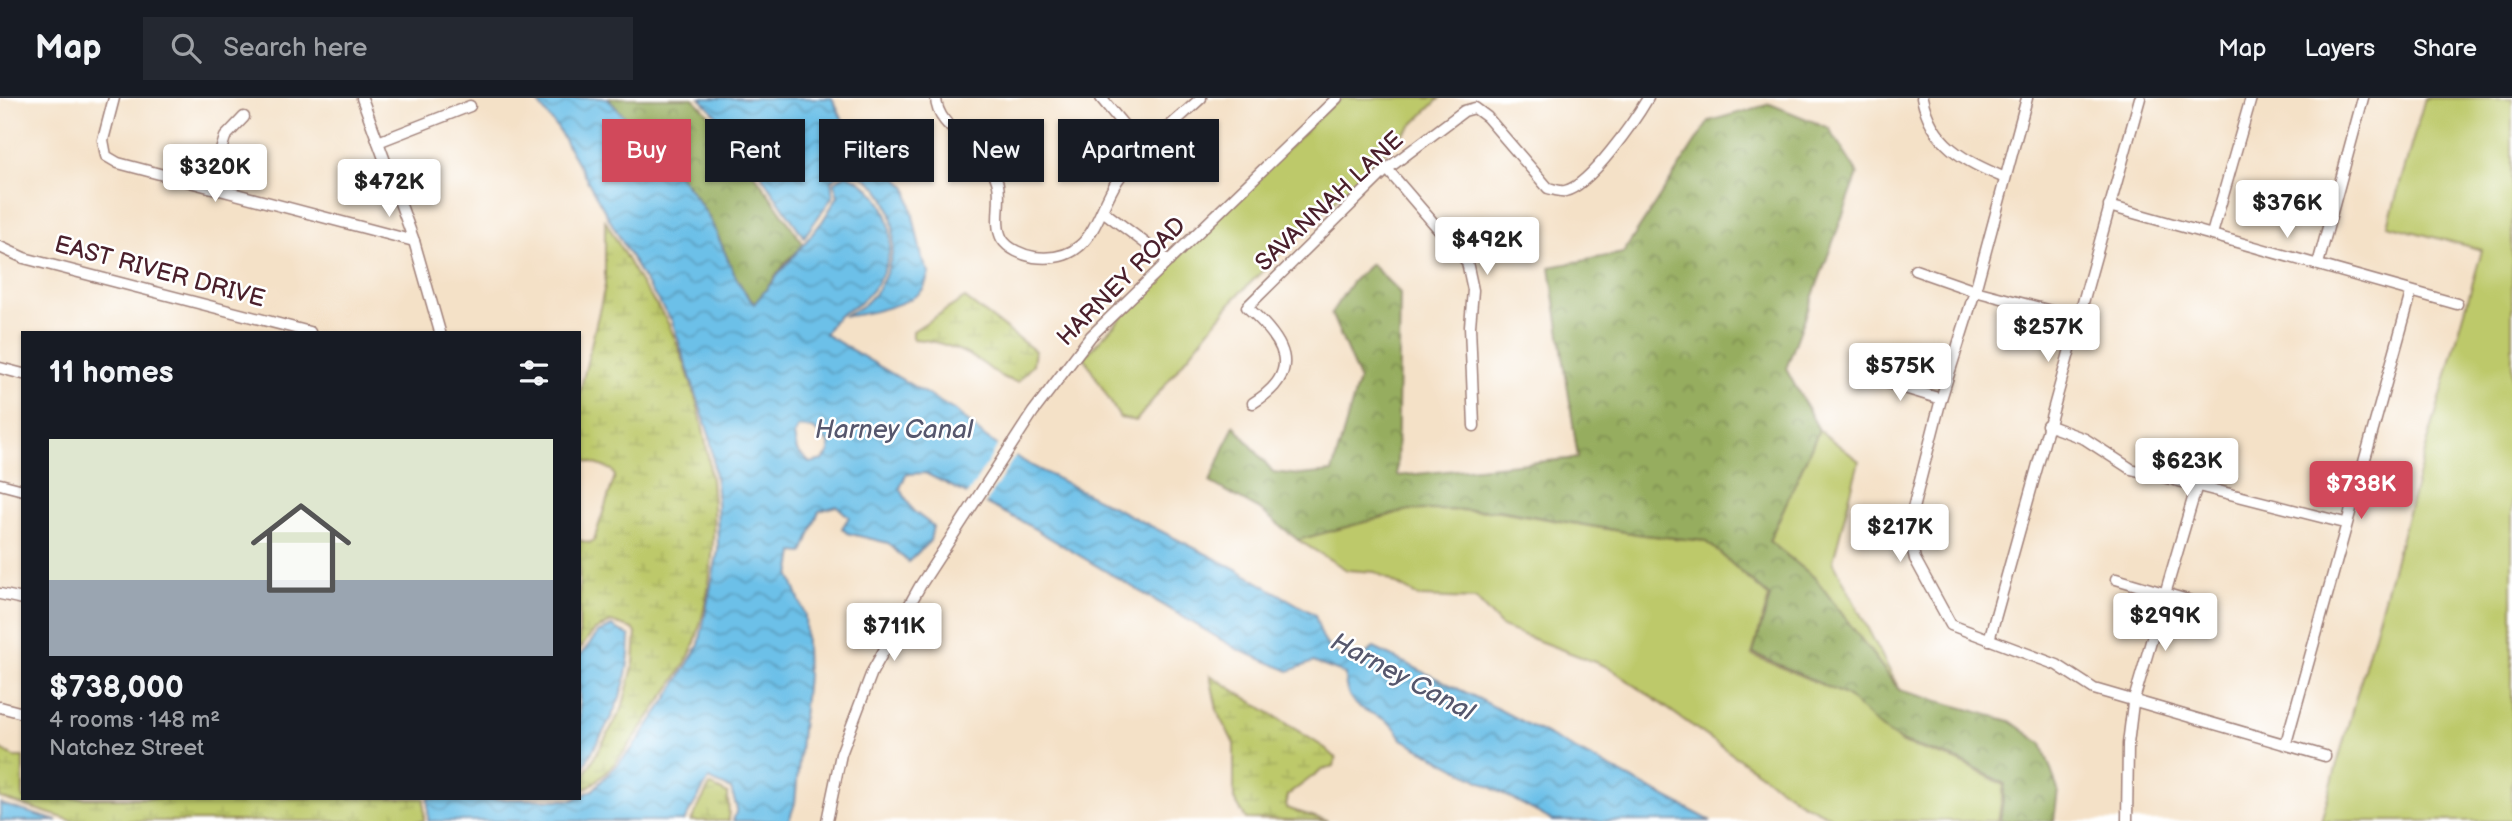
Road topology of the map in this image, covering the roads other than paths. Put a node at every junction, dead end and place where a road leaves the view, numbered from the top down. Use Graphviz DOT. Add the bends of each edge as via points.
graph roads {
  1 [pos="114,98"];
  2 [pos="362,98"];
  3 [pos="936,98"];
  4 [pos="1101,98"];
  5 [pos="1200,98"];
  6 [pos="1337,98"];
  7 [pos="1648,98"];
  8 [pos="1922,98"];
  9 [pos="2027,98"];
  10 [pos="2140,98"];
  11 [pos="2251,98"];
  12 [pos="2363,98"];
  13 [pos="470,106"];
  14 [pos="244,117"];
  15 [pos="1118,119"];
  16 [pos="1178,119"];
  17 [pos="378,142"];
  18 [pos="1387,169"];
  19 [pos="2005,178"];
  20 [pos="1117,182"];
  21 [pos="210,187"];
  22 [pos="2109,206"];
  23 [pos="1104,212"];
  24 [pos="2212,234"];
  25 [pos="414,241"];
  26 [pos="0,247"];
  27 [pos="1169,261"];
  28 [pos="2318,264"];
  29 [pos="1915,270"];
  30 [pos="1975,291"];
  31 [pos="2411,293"];
  32 [pos="2457,304"];
  33 [pos="2078,318"];
  34 [pos="306,331"];
  35 [pos="440,331"];
  36 [pos="0,368"];
  37 [pos="21,373"];
  38 [pos="1868,377"];
  39 [pos="1941,399"];
  40 [pos="1253,403"];
  41 [pos="2047,425"];
  42 [pos="1474,426"];
  43 [pos="0,484"];
  44 [pos="2197,485"];
  45 [pos="21,489"];
  46 [pos="2345,523"];
  47 [pos="2116,579"];
  48 [pos="0,594"];
  49 [pos="2167,595"];
  50 [pos="21,599"];
  51 [pos="2208,606"];
  52 [pos="1989,640"];
  53 [pos="2133,703"];
  54 [pos="0,707"];
  55 [pos="21,712"];
  56 [pos="2286,743"];
  57 [pos="2325,756"];
  58 [pos="827,821"];
  59 [pos="2127,821"];
  1 -- 21 [label="street" via="103,139 106,156"];
  2 -- 17 [label="street"];
  3 -- 23 [label="street" via="943,121 989,161 1000,195 1002,239 1015,250 1033,257 1067,253 1096,229"];
  4 -- 15 [label="street"];
  5 -- 16 [label="street"];
  6 -- 27 [label="street, HARNEY ROAD"];
  7 -- 18 [label="street, SAVANNAH LANE" via="1622,139 1577,185 1563,191 1548,188 1475,108 1464,111"];
  8 -- 19 [label="street" via="1939,139"];
  9 -- 19 [label="street"];
  10 -- 22 [label="street"];
  11 -- 24 [label="street"];
  12 -- 28 [label="street"];
  13 -- 17 [label="street"];
  14 -- 21 [label="street" via="225,137"];
  17 -- 25 [label="street"];
  18 -- 40 [label="street, SAVANNAH LANE" via="1247,307 1273,330 1284,351 1282,374 1270,392"];
  18 -- 42 [label="street" via="1469,270 1474,290 1469,326"];
  19 -- 30 [label="street"];
  20 -- 23 [label="street"];
  21 -- 25 [label="street"];
  22 -- 24 [label="street"];
  22 -- 33 [label="street"];
  23 -- 27 [label="street"];
  24 -- 28 [label="street"];
  25 -- 35 [label="street"];
  26 -- 34 [label="street, EAST RIVER DRIVE" via="24,258"];
  27 -- 58 [label="street, HARNEY ROAD" via="1091,336 1016,437 920,586 872,672 841,754"];
  28 -- 31 [label="street"];
  29 -- 30 [label="street"];
  30 -- 33 [label="street"];
  30 -- 39 [label="street"];
  31 -- 32 [label="street"];
  31 -- 46 [label="street"];
  33 -- 41 [label="street"];
  36 -- 37 [label="street"];
  38 -- 39 [label="street"];
  39 -- 52 [label="street" via="1908,528 1915,559 1951,625"];
  41 -- 44 [label="street" via="2085,439 2131,470"];
  41 -- 52 [label="street"];
  43 -- 45 [label="street"];
  44 -- 46 [label="street"];
  44 -- 49 [label="street"];
  46 -- 56 [label="street"];
  47 -- 49 [label="street"];
  48 -- 50 [label="street"];
  49 -- 51 [label="street"];
  49 -- 53 [label="street"];
  52 -- 53 [label="street" via="2057,664 2094,689"];
  53 -- 56 [label="street"];
  53 -- 59 [label="street"];
  54 -- 55 [label="street"];
  56 -- 57 [label="street"];
}
